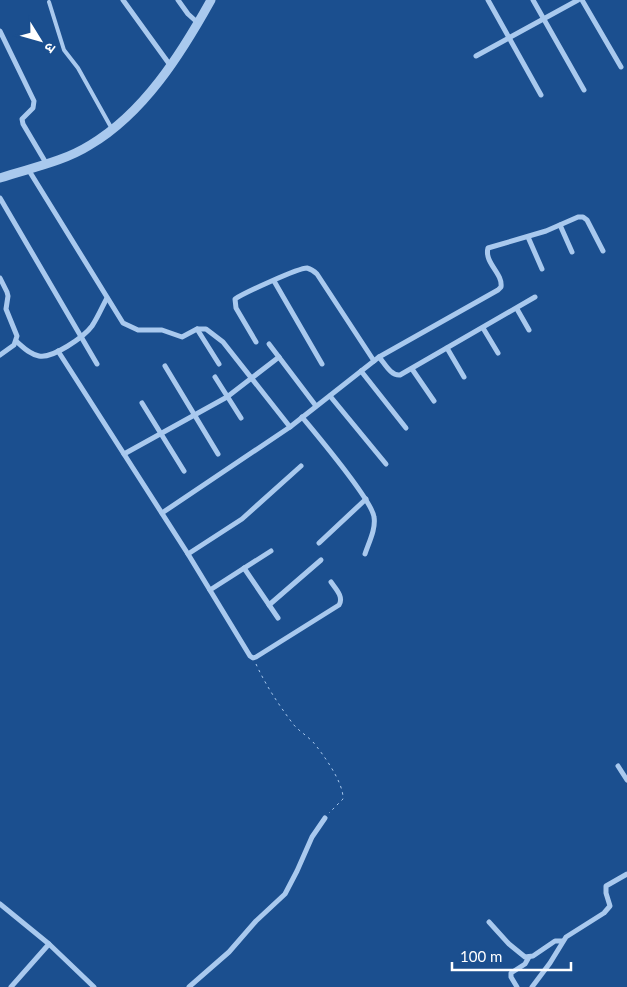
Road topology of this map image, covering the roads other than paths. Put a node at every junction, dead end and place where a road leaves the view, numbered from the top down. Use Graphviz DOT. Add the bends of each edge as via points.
graph roads {
  1 [pos="123,0"];
  2 [pos="178,0"];
  3 [pos="211,0"];
  4 [pos="488,0"];
  5 [pos="533,0"];
  6 [pos="578,0"];
  7 [pos="582,0"];
  8 [pos="49,2"];
  9 [pos="543,19"];
  10 [pos="198,22"];
  11 [pos="0,31"];
  12 [pos="508,38"];
  13 [pos="476,56"];
  14 [pos="170,65"];
  15 [pos="621,67"];
  16 [pos="584,90"];
  17 [pos="540,95"];
  18 [pos="112,129"];
  19 [pos="46,163"];
  20 [pos="27,168"];
  21 [pos="0,178"];
  22 [pos="0,198"];
  23 [pos="560,225"];
  24 [pos="528,237"];
  25 [pos="603,251"];
  26 [pos="572,252"];
  27 [pos="542,269"];
  28 [pos="0,278"];
  29 [pos="274,281"];
  30 [pos="535,297"];
  31 [pos="107,298"];
  32 [pos="6,305"];
  33 [pos="0,308"];
  34 [pos="517,309"];
  35 [pos="483,328"];
  36 [pos="197,329"];
  37 [pos="529,330"];
  38 [pos="81,337"];
  39 [pos="16,340"];
  40 [pos="256,342"];
  41 [pos="269,344"];
  42 [pos="447,348"];
  43 [pos="58,351"];
  44 [pos="498,353"];
  45 [pos="0,355"];
  46 [pos="279,357"];
  47 [pos="379,358"];
  48 [pos="374,361"];
  49 [pos="97,364"];
  50 [pos="219,364"];
  51 [pos="322,364"];
  52 [pos="165,366"];
  53 [pos="412,369"];
  54 [pos="361,371"];
  55 [pos="214,377"];
  56 [pos="252,377"];
  57 [pos="464,377"];
  58 [pos="330,396"];
  59 [pos="227,397"];
  60 [pos="434,401"];
  61 [pos="142,403"];
  62 [pos="316,406"];
  63 [pos="195,416"];
  64 [pos="302,417"];
  65 [pos="240,418"];
  66 [pos="290,427"];
  67 [pos="406,428"];
  68 [pos="162,435"];
  69 [pos="124,454"];
  70 [pos="218,454"];
  71 [pos="386,464"];
  72 [pos="301,466"];
  73 [pos="184,471"];
  74 [pos="366,499"];
  75 [pos="162,513"];
  76 [pos="319,543"];
  77 [pos="271,551"];
  78 [pos="188,554"];
  79 [pos="365,554"];
  80 [pos="321,560"];
  81 [pos="244,568"];
  82 [pos="331,582"];
  83 [pos="210,590"];
  84 [pos="269,605"];
  85 [pos="278,618"];
  86 [pos="618,766"];
  87 [pos="627,780"];
  88 [pos="325,818"];
  89 [pos="627,874"];
  90 [pos="0,904"];
  91 [pos="489,922"];
  92 [pos="562,941"];
  93 [pos="49,944"];
  94 [pos="529,957"];
  95 [pos="11,987"];
  96 [pos="94,987"];
  97 [pos="189,987"];
  98 [pos="517,987"];
  99 [pos="532,987"];
  1 -- 14 [label="street"];
  2 -- 10 [label="street"];
  3 -- 10 [label="street"];
  4 -- 12 [label="street"];
  5 -- 9 [label="street"];
  6 -- 9 [label="street"];
  7 -- 15 [label="street"];
  8 -- 18 [label="lane" via="64,50 78,68"];
  9 -- 12 [label="street"];
  9 -- 16 [label="street"];
  10 -- 14 [label="street"];
  11 -- 19 [label="street" via="34,101 33,108 22,119"];
  12 -- 13 [label="street"];
  12 -- 17 [label="street"];
  14 -- 18 [label="street"];
  18 -- 19 [label="street" via="89,146"];
  19 -- 20 [label="street"];
  20 -- 21 [label="street"];
  20 -- 31 [label="street"];
  22 -- 38 [label="street"];
  23 -- 24 [label="street"];
  23 -- 25 [label="street" via="583,216"];
  23 -- 26 [label="street"];
  24 -- 27 [label="street"];
  24 -- 47 [label="street" via="488,248 488,257 502,281 498,290"];
  28 -- 32 [label="street" via="8,292"];
  29 -- 40 [label="street" via="239,296 234,303"];
  29 -- 48 [label="street" via="300,270 313,270"];
  29 -- 51 [label="street"];
  30 -- 34 [label="street"];
  31 -- 36 [label="street" via="123,323 132,328 162,330 182,337"];
  31 -- 38 [label="street" via="93,325"];
  32 -- 33 [label="street"];
  32 -- 39 [label="street"];
  34 -- 35 [label="street"];
  34 -- 37 [label="street"];
  35 -- 42 [label="street"];
  35 -- 44 [label="street"];
  36 -- 50 [label="street"];
  36 -- 56 [label="street" via="206,328 217,336"];
  38 -- 43 [label="street"];
  38 -- 49 [label="street"];
  39 -- 43 [label="street" via="38,356"];
  39 -- 45 [label="street"];
  41 -- 46 [label="street"];
  42 -- 53 [label="street"];
  42 -- 57 [label="street"];
  43 -- 69 [label="street"];
  46 -- 56 [label="street"];
  46 -- 62 [label="street"];
  47 -- 48 [label="street"];
  47 -- 53 [label="street" via="396,376"];
  48 -- 54 [label="street"];
  52 -- 63 [label="street"];
  53 -- 60 [label="street"];
  54 -- 58 [label="street"];
  54 -- 67 [label="street"];
  55 -- 59 [label="street"];
  56 -- 59 [label="street"];
  56 -- 66 [label="street"];
  58 -- 62 [label="street"];
  58 -- 71 [label="street"];
  59 -- 63 [label="street"];
  59 -- 65 [label="street"];
  61 -- 68 [label="street"];
  62 -- 64 [label="street"];
  63 -- 68 [label="street"];
  63 -- 70 [label="street"];
  64 -- 66 [label="street"];
  64 -- 74 [label="street"];
  66 -- 75 [label="street"];
  68 -- 69 [label="street"];
  68 -- 73 [label="street"];
  69 -- 75 [label="street"];
  72 -- 78 [label="street" via="242,519"];
  74 -- 76 [label="street"];
  74 -- 79 [label="street" via="375,518"];
  75 -- 78 [label="street"];
  77 -- 81 [label="street"];
  78 -- 83 [label="street"];
  80 -- 84 [label="street"];
  81 -- 83 [label="street"];
  81 -- 84 [label="street"];
  82 -- 83 [label="street" via="341,597 339,605 253,658"];
  84 -- 85 [label="street"];
  86 -- 87 [label="street"];
  88 -- 97 [label="street" via="312,837 285,894 229,952"];
  89 -- 92 [label="street" via="606,886 610,903 608,909"];
  90 -- 93 [label="street"];
  91 -- 94 [label="street" via="509,944"];
  92 -- 94 [label="street" via="555,941"];
  92 -- 99 [label="street"];
  93 -- 95 [label="street"];
  93 -- 96 [label="street"];
  94 -- 98 [label="street" via="525,964 511,973"];
}
